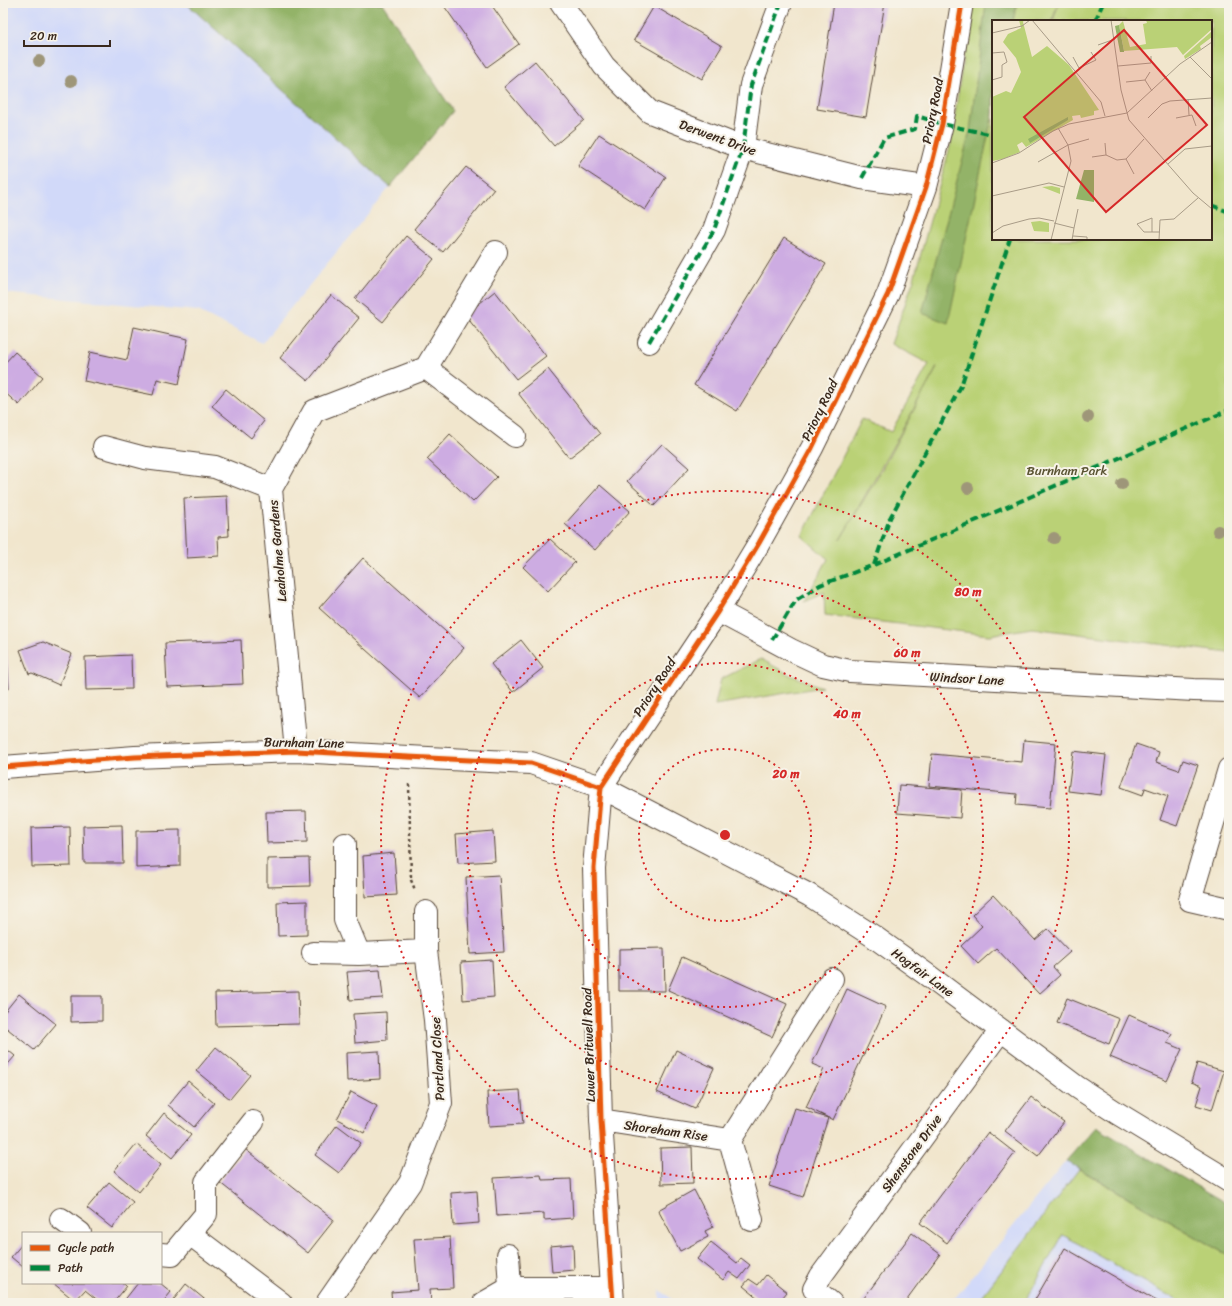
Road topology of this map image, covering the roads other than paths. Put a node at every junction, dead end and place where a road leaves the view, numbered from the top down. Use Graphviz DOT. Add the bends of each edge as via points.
graph roads {
  1 [pos="561,3"];
  2 [pos="781,3"];
  3 [pos="962,3"];
  4 [pos="743,148"];
  5 [pos="926,187"];
  6 [pos="496,252"];
  7 [pos="649,342"];
  8 [pos="426,368"];
  9 [pos="515,436"];
  10 [pos="104,447"];
  11 [pos="271,489"];
  12 [pos="718,611"];
  13 [pos="1229,691"];
  14 [pos="296,750"];
  15 [pos="3,767"];
  16 [pos="1229,769"];
  17 [pos="601,787"];
  18 [pos="344,844"];
  19 [pos="1229,909"];
  20 [pos="426,912"];
  21 [pos="426,951"];
  22 [pos="313,953"];
  23 [pos="359,954"];
  24 [pos="832,979"];
  25 [pos="1001,1030"];
  26 [pos="601,1120"];
  27 [pos="253,1122"];
  28 [pos="730,1140"];
  29 [pos="1228,1175"];
  30 [pos="61,1219"];
  31 [pos="752,1220"];
  32 [pos="79,1232"];
  33 [pos="190,1234"];
  34 [pos="162,1254"];
  35 [pos="508,1255"];
  36 [pos="510,1288"];
  37 [pos="612,1295"];
  38 [pos="281,1303"];
  39 [pos="326,1303"];
  40 [pos="484,1303"];
  41 [pos="831,1303"];
  1 -- 4 [label="street, Derwent Drive" via="604,66 650,112"];
  2 -- 4 [label="street" via="751,85"];
  3 -- 5 [label="street, Priory Road" via="942,124"];
  4 -- 5 [label="street, Derwent Drive" via="862,178"];
  4 -- 7 [label="street" via="714,230"];
  5 -- 12 [label="street, Priory Road" via="888,294 819,434"];
  6 -- 8 [label="street"];
  8 -- 9 [label="street"];
  8 -- 11 [label="street, Leaholme Gardens" via="314,411"];
  10 -- 11 [label="street" via="145,458 215,467"];
  11 -- 14 [label="street, Leaholme Gardens"];
  12 -- 13 [label="street, Windsor Lane" via="823,665 850,671"];
  12 -- 17 [label="street, Priory Road"];
  14 -- 15 [label="street, Burnham Lane" via="135,757"];
  14 -- 17 [label="street, Burnham Lane" via="531,762"];
  16 -- 19 [label="street" via="1190,900"];
  17 -- 25 [label="street, Hogfair Lane" via="803,892 926,974"];
  17 -- 26 [label="street, Lower Britwell Road" via="594,868"];
  18 -- 23 [label="street" via="345,920"];
  20 -- 21 [label="street, Portland Close"];
  21 -- 23 [label="street"];
  21 -- 39 [label="street, Portland Close" via="436,1020 441,1102 410,1183"];
  22 -- 23 [label="street"];
  24 -- 28 [label="street"];
  25 -- 29 [label="street, Hogfair Lane" via="1078,1087"];
  25 -- 41 [label="street, Shenstone Drive" via="821,1276 814,1289"];
  26 -- 28 [label="street, Shoreham Rise"];
  26 -- 37 [label="street, Lower Britwell Road"];
  27 -- 33 [label="street" via="206,1182 206,1214"];
  28 -- 31 [label="street"];
  30 -- 32 [label="street"];
  33 -- 34 [label="street" via="172,1255"];
  33 -- 38 [label="street"];
  35 -- 36 [label="street"];
  36 -- 37 [label="street"];
  36 -- 40 [label="street"];
}
